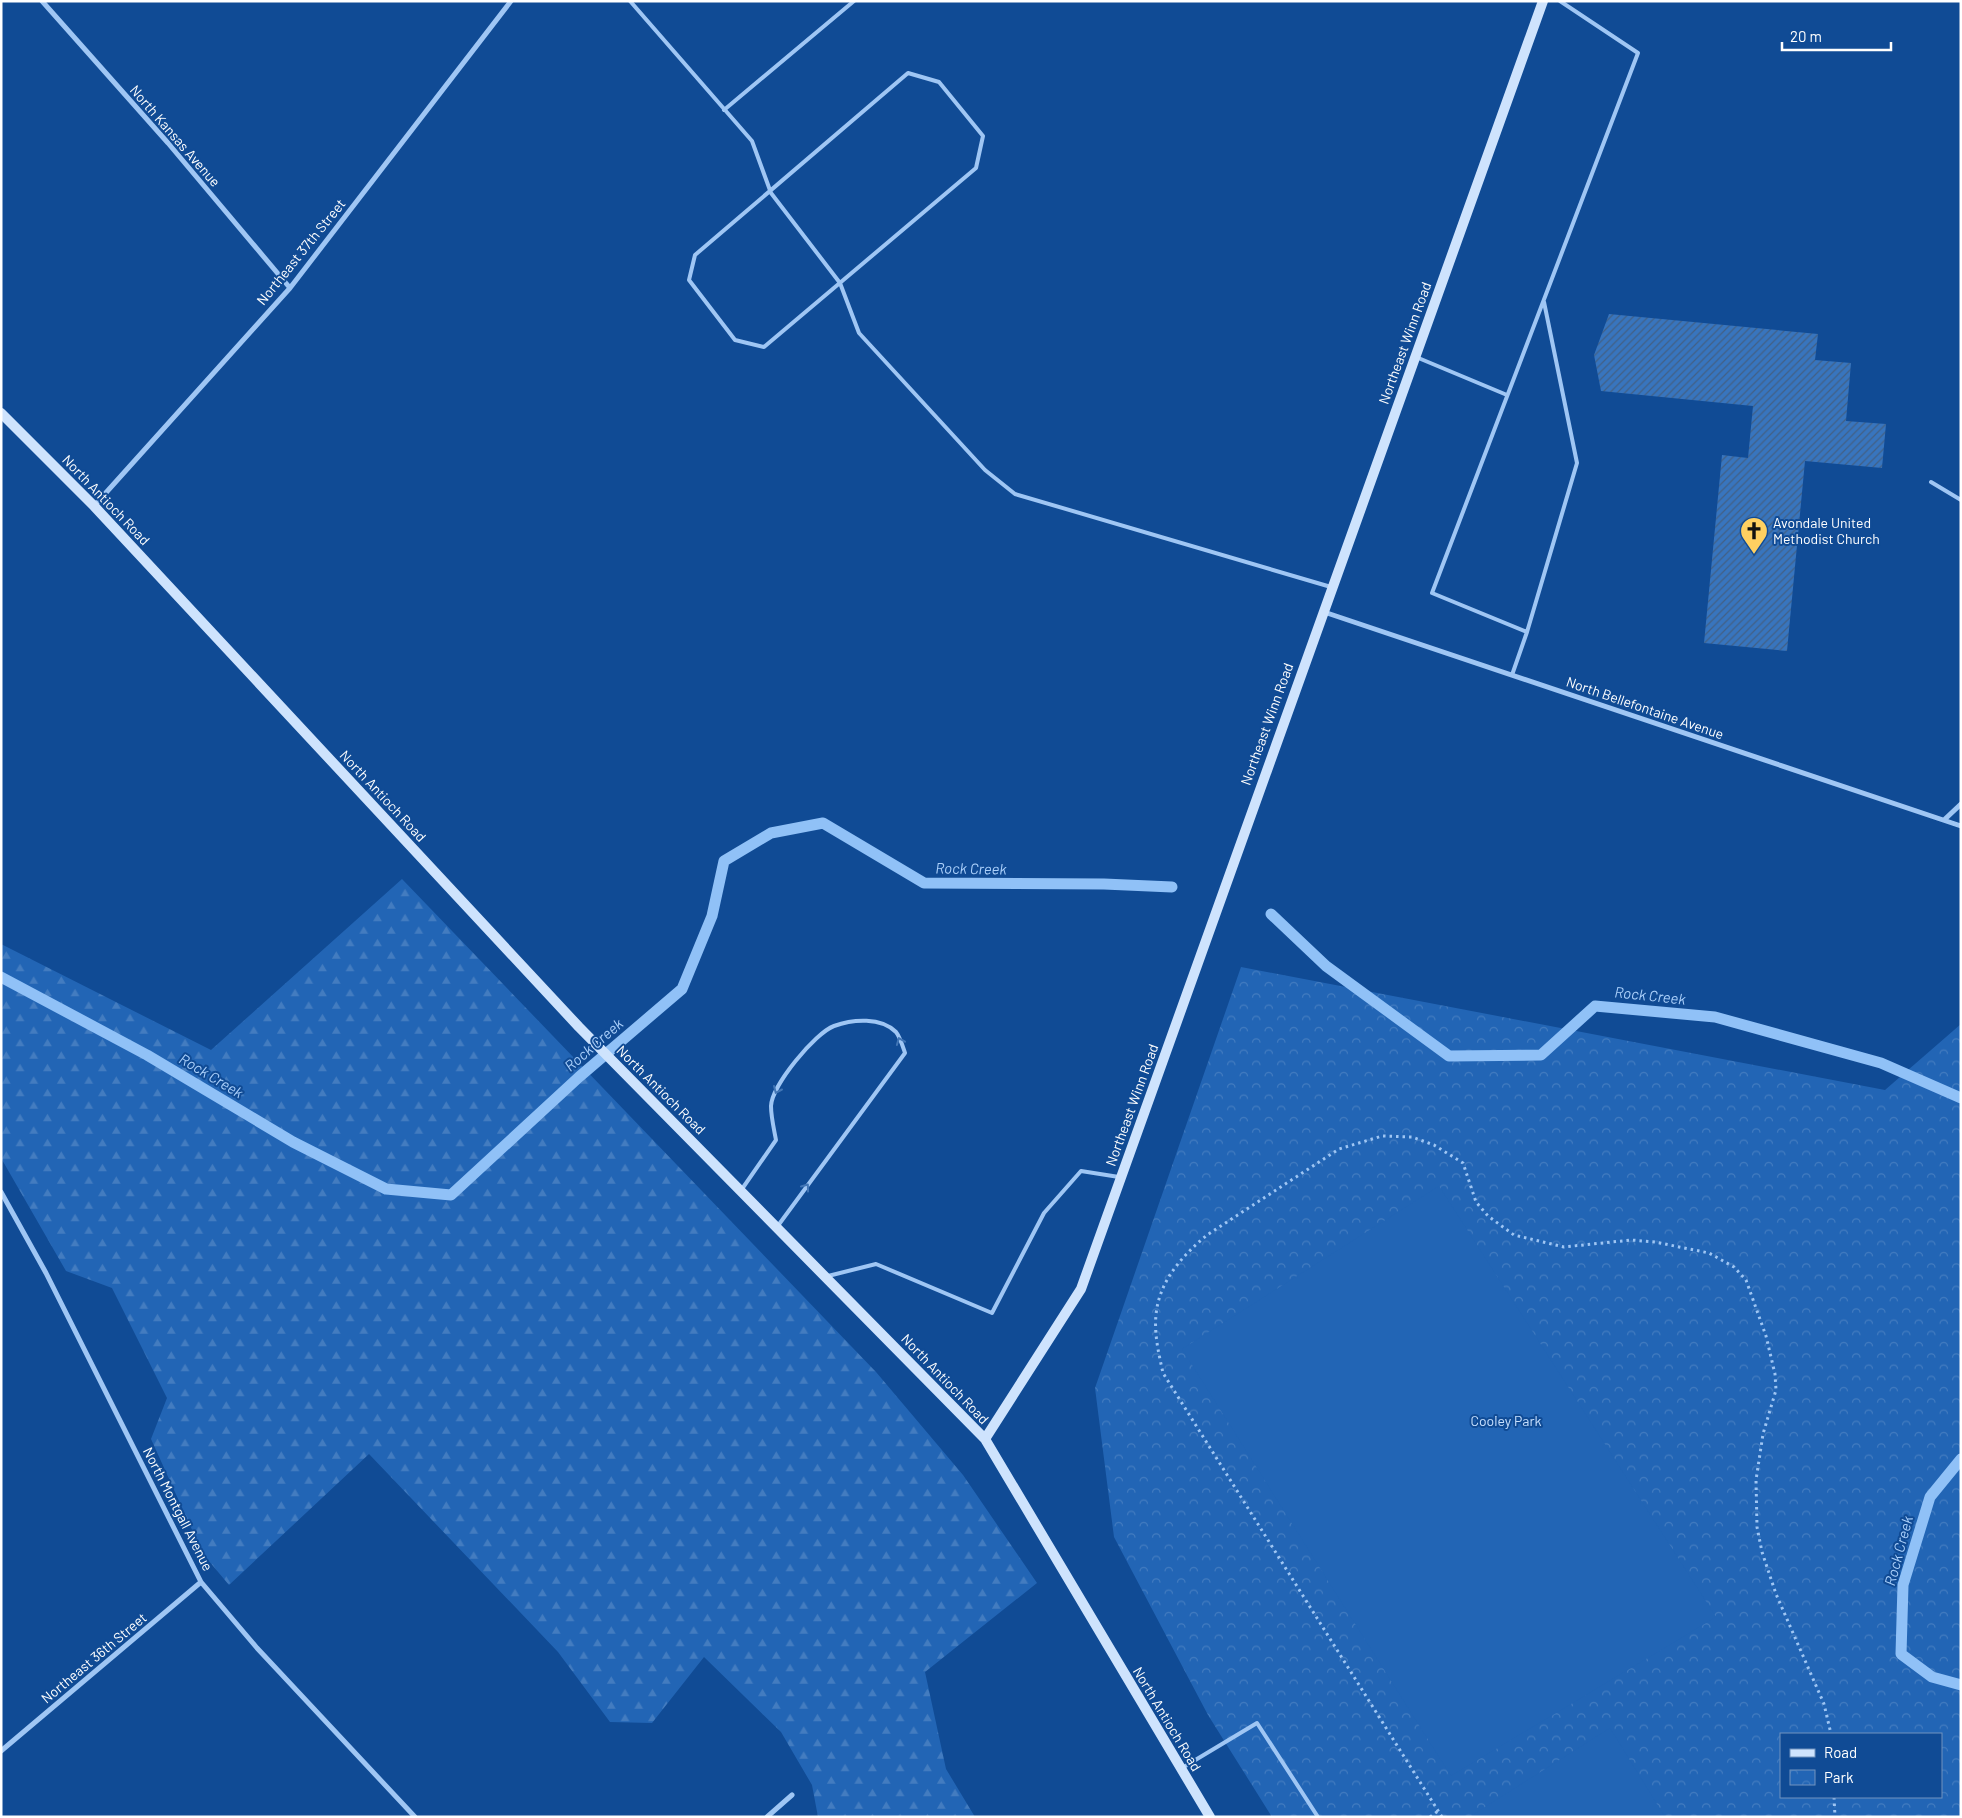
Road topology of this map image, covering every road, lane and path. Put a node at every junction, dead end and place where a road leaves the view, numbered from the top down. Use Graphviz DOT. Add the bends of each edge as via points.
graph roads {
  1 [pos="42,1"];
  2 [pos="511,1"];
  3 [pos="630,1"];
  4 [pos="854,1"];
  5 [pos="1542,1"];
  6 [pos="1560,1"];
  7 [pos="724,110"];
  8 [pos="771,193"];
  9 [pos="840,283"];
  10 [pos="290,288"];
  11 [pos="1544,301"];
  12 [pos="1414,356"];
  13 [pos="1507,395"];
  14 [pos="1,413"];
  15 [pos="1931,482"];
  16 [pos="1961,500"];
  17 [pos="94,506"];
  18 [pos="1331,587"];
  19 [pos="1322,612"];
  20 [pos="1527,632"];
  21 [pos="1512,675"];
  22 [pos="1961,804"];
  23 [pos="1944,820"];
  24 [pos="1961,826"];
  25 [pos="1121,1177"];
  26 [pos="741,1190"];
  27 [pos="1,1192"];
  28 [pos="777,1227"];
  29 [pos="826,1276"];
  30 [pos="985,1439"];
  31 [pos="201,1582"];
  32 [pos="1830,1733"];
  33 [pos="1,1751"];
  34 [pos="1180,1769"];
  35 [pos="792,1796"];
  36 [pos="1834,1798"];
  37 [pos="1438,1811"];
  38 [pos="415,1817"];
  39 [pos="767,1817"];
  40 [pos="1210,1817"];
  41 [pos="1318,1817"];
  42 [pos="1430,1817"];
  43 [pos="1442,1817"];
  44 [pos="1835,1817"];
  1 -- 10 [label="street, North Kansas Avenue"];
  2 -- 10 [label="street, Northeast 37th Street"];
  3 -- 7 [label="lane"];
  4 -- 7 [label="lane"];
  5 -- 12 [label="street, Northeast Winn Road"];
  6 -- 11 [label="lane" via="1638,53"];
  7 -- 8 [label="lane" via="752,141"];
  8 -- 9 [label="lane"];
  8 -- 9 [label="lane" via="695,255 689,280 735,340 764,347"];
  8 -- 9 [label="lane" via="908,73 939,82 983,136 976,168"];
  9 -- 18 [label="lane" via="859,333 985,470 1015,494"];
  10 -- 17 [label="street, Northeast 37th Street"];
  11 -- 13 [label="lane"];
  11 -- 20 [label="lane" via="1577,463"];
  12 -- 13 [label="lane"];
  12 -- 18 [label="street, Northeast Winn Road"];
  13 -- 20 [label="lane" via="1432,593"];
  14 -- 17 [label="street, North Antioch Road"];
  15 -- 16 [label="lane"];
  17 -- 26 [label="street, North Antioch Road" via="579,1027"];
  18 -- 19 [label="street, Northeast Winn Road"];
  19 -- 21 [label="street, North Bellefontaine Avenue"];
  19 -- 25 [label="street, Northeast Winn Road"];
  20 -- 21 [label="lane"];
  21 -- 23 [label="street, North Bellefontaine Avenue"];
  22 -- 23 [label="street"];
  23 -- 24 [label="street, North Bellefontaine Avenue"];
  25 -- 29 [label="lane" via="1081,1171 1044,1213 992,1313 876,1264"];
  25 -- 30 [label="street, Northeast Winn Road" via="1080,1289"];
  26 -- 28 [label="street, North Antioch Road"];
  28 -- 26 [label="lane, one-way" via="905,1053 897,1033 883,1023 861,1020 832,1026 816,1040 784,1076 771,1104 776,1140"];
  27 -- 31 [label="street, North Montgall Avenue" via="46,1273"];
  28 -- 29 [label="street, North Antioch Road"];
  29 -- 30 [label="street, North Antioch Road"];
  30 -- 34 [label="street, North Antioch Road"];
  31 -- 33 [label="street, Northeast 36th Street"];
  31 -- 38 [label="street, North Montgall Avenue" via="257,1648"];
  32 -- 37 [label="path" via="1824,1704 1771,1579 1758,1527 1756,1480 1763,1434 1776,1390 1766,1336 1746,1280 1734,1267 1709,1253 1686,1247 1631,1240 1564,1247 1514,1235 1488,1216 1476,1202 1463,1164 1434,1145 1412,1137 1382,1136 1339,1149 1207,1235 1187,1252 1171,1271 1164,1288 1156,1314 1156,1338 1163,1373"];
  34 -- 40 [label="street, North Antioch Road"];
  34 -- 41 [label="lane" via="1257,1723"];
  35 -- 39 [label="street"];
  36 -- 44 [label="path"];
  37 -- 42 [label="path"];
  37 -- 43 [label="path"];
}
